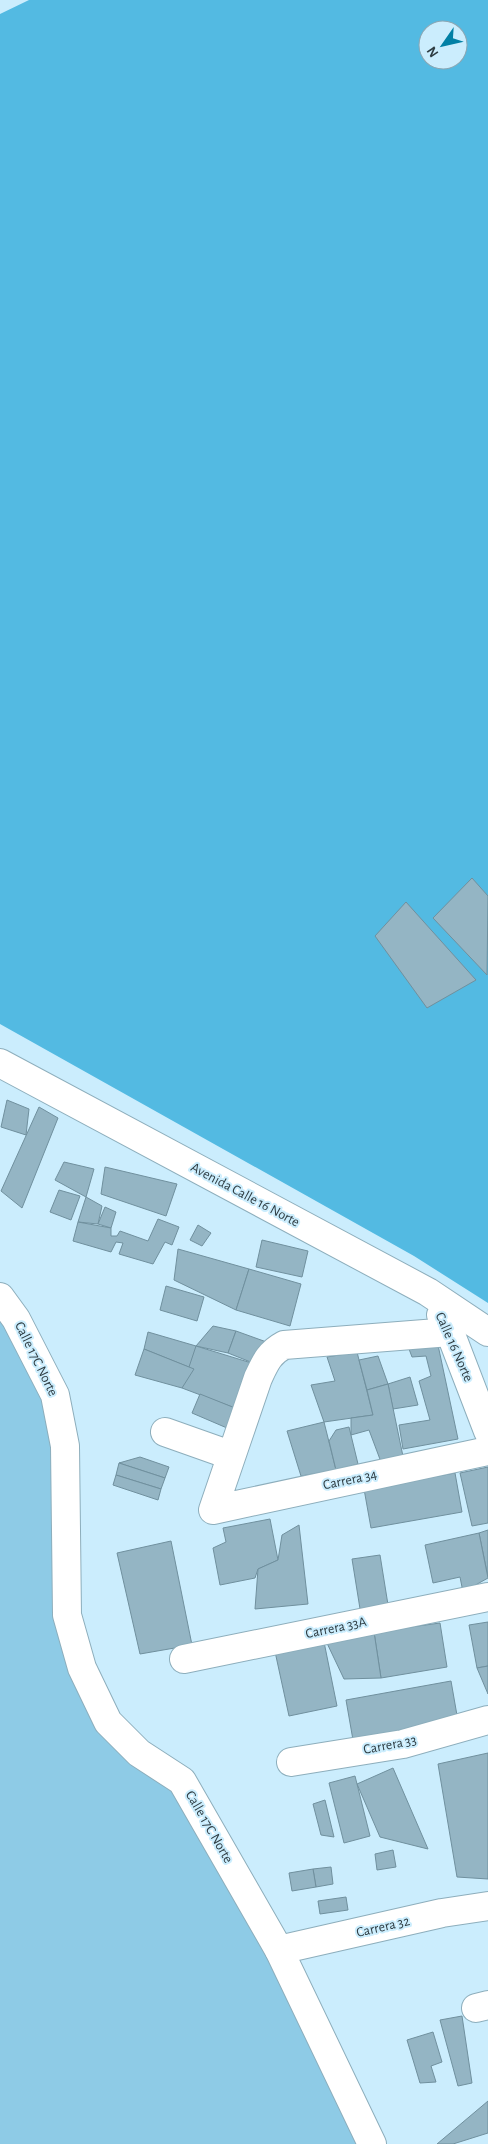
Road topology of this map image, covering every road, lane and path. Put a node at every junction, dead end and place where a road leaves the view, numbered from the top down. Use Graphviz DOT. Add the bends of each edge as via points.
graph roads {
  1 [pos="0,1063"];
  2 [pos="428,1292"];
  3 [pos="0,1297"];
  4 [pos="450,1332"];
  5 [pos="488,1332"];
  6 [pos="488,1431"];
  7 [pos="164,1432"];
  8 [pos="488,1451"];
  9 [pos="230,1455"];
  10 [pos="488,1597"];
  11 [pos="184,1659"];
  12 [pos="488,1720"];
  13 [pos="291,1762"];
  14 [pos="488,1906"];
  15 [pos="279,1950"];
  16 [pos="372,2144"];
  1 -- 2 [label="street, Avenida Calle 16 Norte"];
  2 -- 4 [label="street, Calle 16 Norte"];
  2 -- 5 [label="street, Avenida Calle 16 Norte"];
  3 -- 15 [label="street, Calle 17C Norte" via="16,1319 55,1395 64,1446 67,1615 82,1668 108,1722 139,1753 182,1781"];
  4 -- 6 [label="street, Calle 16 Norte"];
  4 -- 9 [label="street" via="284,1345 274,1350 258,1378"];
  7 -- 9 [label="street"];
  8 -- 9 [label="street, Carrera 34" via="213,1510"];
  10 -- 11 [label="street, Carrera 33A"];
  12 -- 13 [label="street, Carrera 33" via="403,1744"];
  14 -- 15 [label="street, Carrera 32" via="442,1913"];
  15 -- 16 [label="street, Calle 17C Norte"];
}
